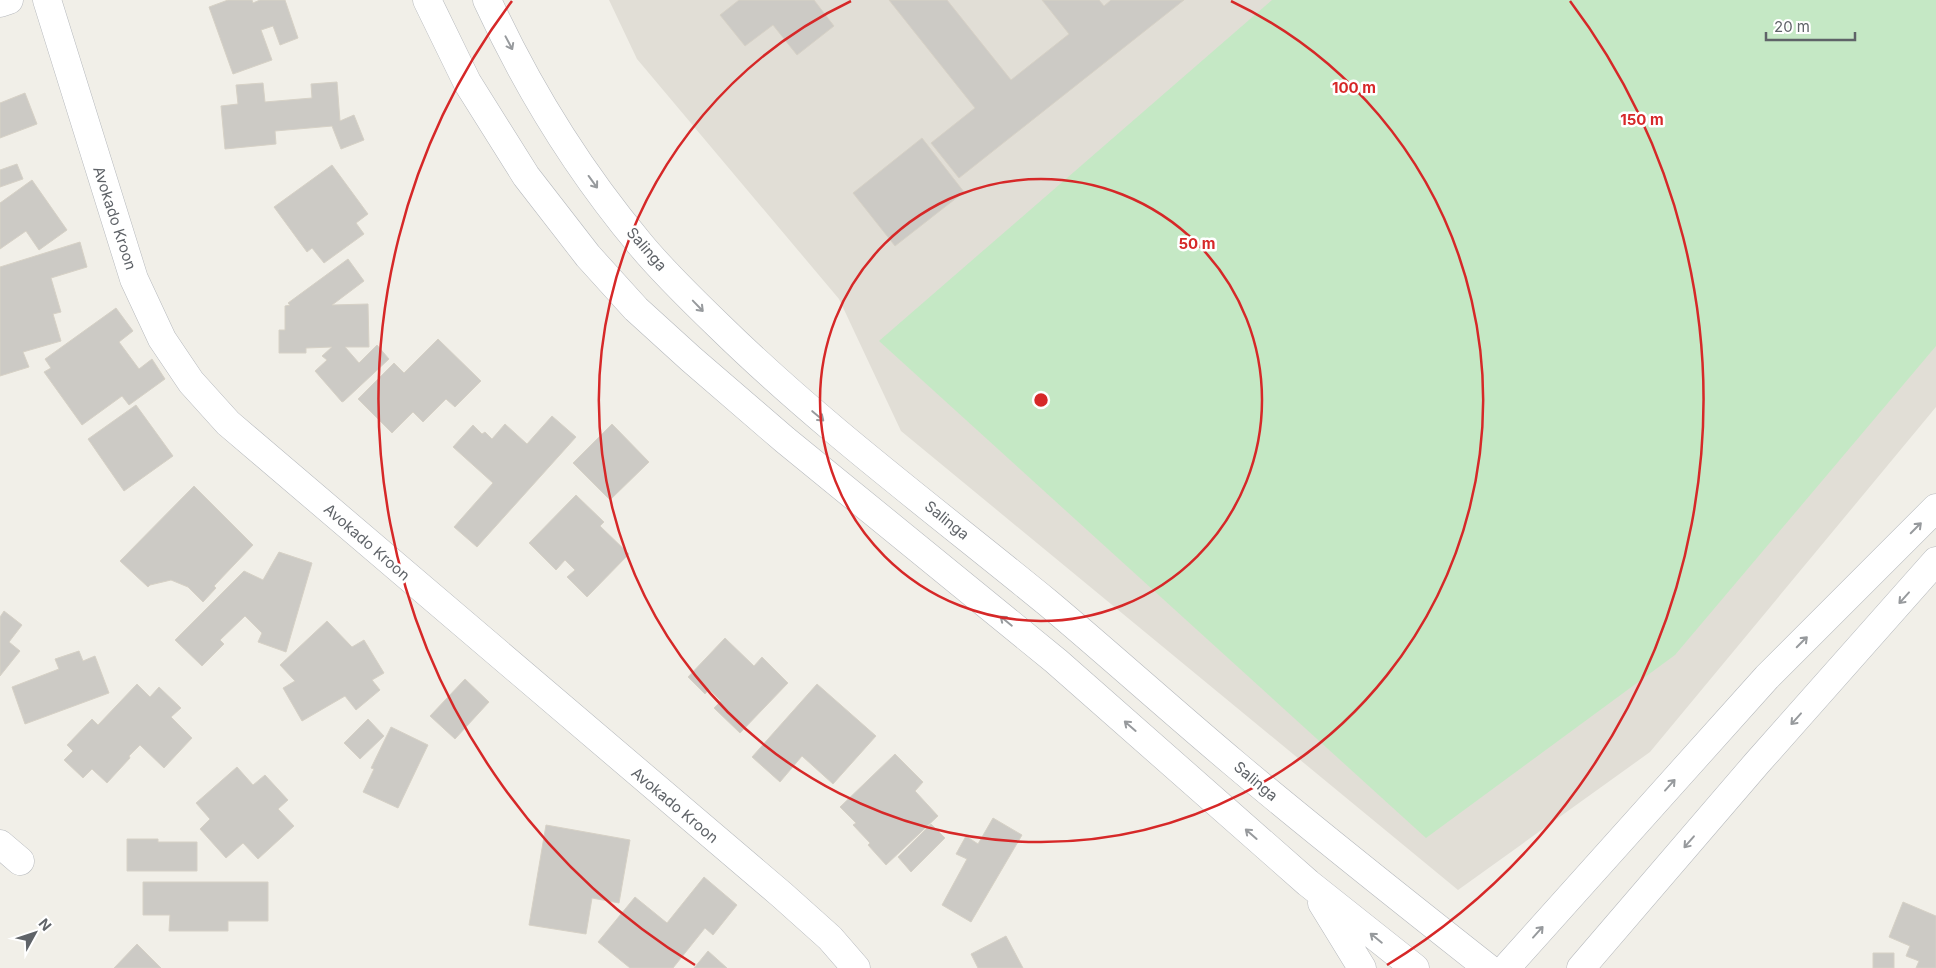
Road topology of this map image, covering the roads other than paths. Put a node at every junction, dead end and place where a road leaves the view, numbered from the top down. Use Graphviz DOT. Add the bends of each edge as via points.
graph roads {
  1 [pos="9,0"];
  2 [pos="47,0"];
  3 [pos="427,0"];
  4 [pos="486,0"];
  5 [pos="0,3"];
  6 [pos="1936,508"];
  7 [pos="1936,561"];
  8 [pos="1308,883"];
  9 [pos="856,968"];
  10 [pos="1362,968"];
  11 [pos="1415,968"];
  12 [pos="1488,968"];
  13 [pos="1506,968"];
  14 [pos="1580,968"];
  1 -- 5 [label="street"];
  2 -- 9 [label="street, Avokado Kroon" via="134,279 162,339 191,382 228,423 782,895 830,938"];
  8 -- 3 [label="street, one-way" via="1056,661 785,440 636,309 588,256 526,176 467,82"];
  4 -- 12 [label="street, Salinga, one-way" via="542,105 591,181 642,246 764,370 1092,641 1236,765"];
  13 -- 6 [label="street, one-way" via="1767,677"];
  7 -- 14 [label="street, one-way"];
  8 -- 10 [label="street"];
  11 -- 8 [label="street, one-way"];
}
